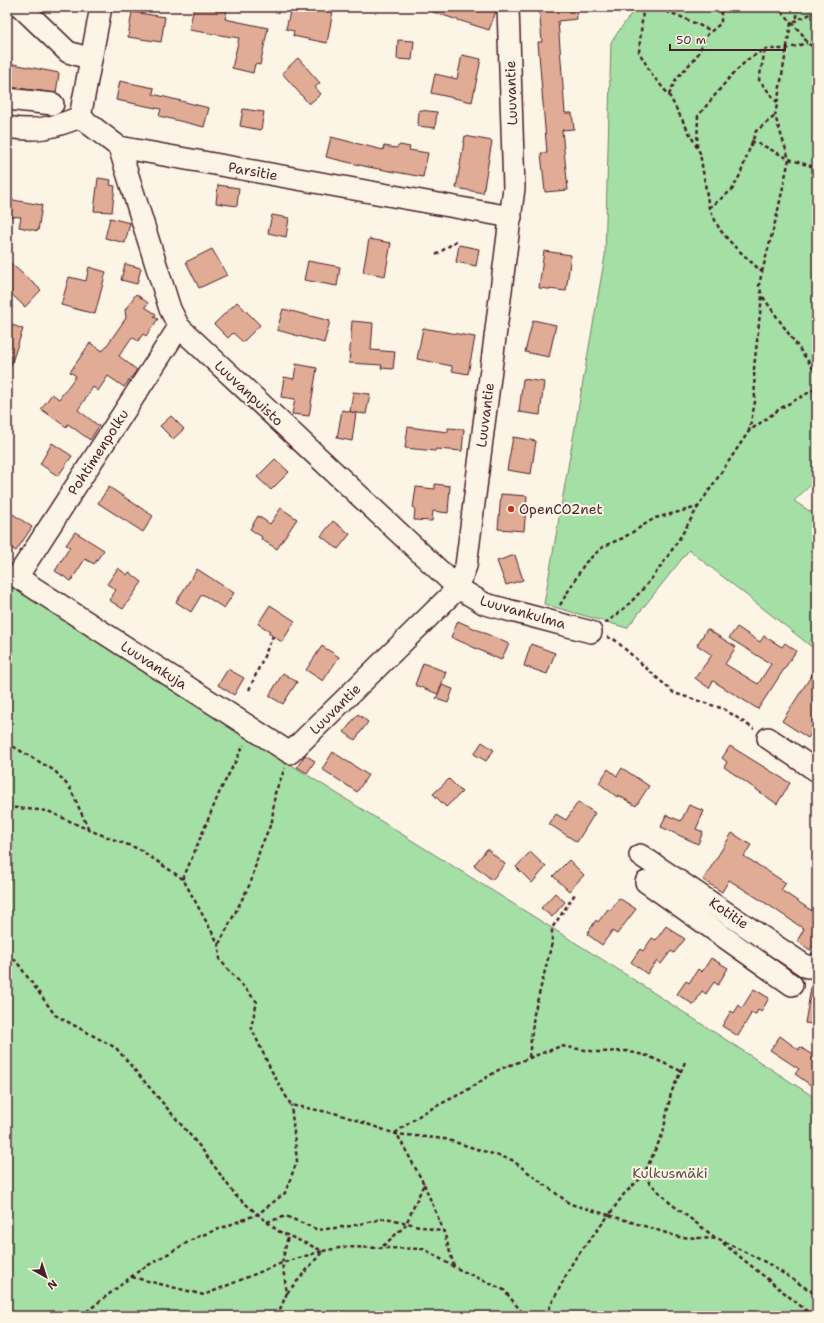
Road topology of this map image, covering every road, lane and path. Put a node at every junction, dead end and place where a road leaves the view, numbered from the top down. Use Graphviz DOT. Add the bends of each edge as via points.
graph roads {
  1 [pos="101,7"];
  2 [pos="508,7"];
  3 [pos="645,7"];
  4 [pos="653,7"];
  5 [pos="721,7"];
  6 [pos="777,7"];
  7 [pos="797,7"];
  8 [pos="28,10"];
  9 [pos="817,12"];
  10 [pos="797,20"];
  11 [pos="791,22"];
  12 [pos="712,31"];
  13 [pos="807,44"];
  14 [pos="786,49"];
  15 [pos="817,49"];
  16 [pos="765,50"];
  17 [pos="91,59"];
  18 [pos="669,95"];
  19 [pos="7,99"];
  20 [pos="778,102"];
  21 [pos="53,104"];
  22 [pos="775,116"];
  23 [pos="80,117"];
  24 [pos="7,127"];
  25 [pos="751,141"];
  26 [pos="119,147"];
  27 [pos="698,149"];
  28 [pos="789,159"];
  29 [pos="817,168"];
  30 [pos="709,208"];
  31 [pos="511,217"];
  32 [pos="458,239"];
  33 [pos="436,255"];
  34 [pos="762,272"];
  35 [pos="762,296"];
  36 [pos="180,327"];
  37 [pos="817,374"];
  38 [pos="817,388"];
  39 [pos="749,431"];
  40 [pos="698,507"];
  41 [pos="17,577"];
  42 [pos="458,588"];
  43 [pos="553,622"];
  44 [pos="591,632"];
  45 [pos="273,636"];
  46 [pos="249,690"];
  47 [pos="253,729"];
  48 [pos="768,738"];
  49 [pos="7,743"];
  50 [pos="290,753"];
  51 [pos="817,771"];
  52 [pos="7,807"];
  53 [pos="89,830"];
  54 [pos="640,855"];
  55 [pos="183,879"];
  56 [pos="646,882"];
  57 [pos="575,894"];
  58 [pos="733,916"];
  59 [pos="720,935"];
  60 [pos="218,945"];
  61 [pos="7,955"];
  62 [pos="816,965"];
  63 [pos="792,985"];
  64 [pos="529,1057"];
  65 [pos="685,1062"];
  66 [pos="681,1071"];
  67 [pos="291,1105"];
  68 [pos="395,1133"];
  69 [pos="643,1176"];
  70 [pos="424,1184"];
  71 [pos="258,1214"];
  72 [pos="609,1215"];
  73 [pos="267,1222"];
  74 [pos="406,1223"];
  75 [pos="444,1232"];
  76 [pos="288,1236"];
  77 [pos="719,1240"];
  78 [pos="382,1247"];
  79 [pos="323,1251"];
  80 [pos="282,1263"];
  81 [pos="454,1267"];
  82 [pos="131,1277"];
  83 [pos="288,1292"];
  84 [pos="817,1294"];
  85 [pos="81,1316"];
  86 [pos="277,1316"];
  87 [pos="525,1316"];
  88 [pos="545,1316"];
  89 [pos="813,1316"];
  1 -- 17 [label="street"];
  2 -- 31 [label="street, Luuvantie" via="514,188"];
  3 -- 18 [label="path" via="639,52 652,75"];
  4 -- 12 [label="path"];
  5 -- 12 [label="path" via="722,23"];
  6 -- 11 [label="path"];
  7 -- 10 [label="path"];
  8 -- 17 [label="street" via="68,52"];
  9 -- 10 [label="path"];
  10 -- 11 [label="path"];
  11 -- 13 [label="path" via="803,34"];
  11 -- 14 [label="path"];
  12 -- 18 [label="path" via="707,35 697,56 676,79"];
  13 -- 14 [label="path"];
  13 -- 15 [label="path"];
  14 -- 16 [label="path"];
  14 -- 20 [label="path"];
  16 -- 20 [label="path" via="759,80"];
  16 -- 27 [label="path" via="747,60 728,78 698,116"];
  17 -- 23 [label="street"];
  18 -- 27 [label="path"];
  19 -- 21 [label="street"];
  20 -- 22 [label="path"];
  22 -- 25 [label="path" via="756,131"];
  22 -- 28 [label="path"];
  23 -- 24 [label="street" via="38,130"];
  23 -- 26 [label="street, Parsitie"];
  25 -- 28 [label="path"];
  25 -- 30 [label="path" via="740,175 732,190"];
  26 -- 31 [label="street, Parsitie"];
  26 -- 36 [label="street, Luuvanpuisto" via="170,308"];
  27 -- 30 [label="path"];
  28 -- 29 [label="path"];
  28 -- 34 [label="path"];
  30 -- 34 [label="path" via="720,230"];
  31 -- 42 [label="street, Luuvantie" via="466,566"];
  32 -- 33 [label="path"];
  34 -- 35 [label="path" via="759,285"];
  35 -- 37 [label="path"];
  35 -- 39 [label="path" via="754,368 754,402"];
  36 -- 41 [label="street, Pohtimenpolku"];
  36 -- 42 [label="street, Luuvanpuisto"];
  38 -- 39 [label="path" via="781,408"];
  39 -- 40 [label="path"];
  40 -- 43 [label="path" via="655,518 623,538 604,546 585,563"];
  40 -- 44 [label="path" via="673,551 622,612"];
  41 -- 47 [label="street, Luuvankuja"];
  42 -- 43 [label="street, Luuvankulma" via="485,604"];
  42 -- 50 [label="street, Luuvantie"];
  43 -- 44 [label="street, Luuvankulma"];
  44 -- 48 [label="path" via="615,640 674,694 724,709"];
  45 -- 46 [label="path"];
  47 -- 50 [label="street, Luuvankuja"];
  47 -- 55 [label="path" via="220,791"];
  48 -- 51 [label="street"];
  49 -- 53 [label="path" via="55,771 70,788"];
  50 -- 60 [label="path" via="275,793 272,821 250,882"];
  52 -- 53 [label="path" via="48,811"];
  53 -- 55 [label="path" via="139,849"];
  54 -- 58 [label="street, Kotitie"];
  55 -- 60 [label="path"];
  56 -- 59 [label="street"];
  57 -- 64 [label="path" via="552,928 552,943 534,1014"];
  58 -- 59 [label="street"];
  58 -- 62 [label="street, Kotitie" via="807,967"];
  59 -- 63 [label="street"];
  60 -- 67 [label="path" via="220,960 257,1002 251,1027"];
  61 -- 71 [label="path" via="16,961 55,1015 116,1048 201,1148 236,1196"];
  64 -- 66 [label="path" via="561,1046 597,1052 626,1051 648,1056"];
  64 -- 68 [label="path" via="500,1069 464,1092 423,1113"];
  65 -- 66 [label="path"];
  66 -- 69 [label="path" via="671,1093 663,1133"];
  67 -- 68 [label="path" via="338,1114"];
  67 -- 71 [label="path" via="297,1161 285,1193"];
  68 -- 70 [label="path"];
  68 -- 72 [label="path" via="445,1139 512,1160 570,1204"];
  69 -- 72 [label="path" via="624,1194"];
  69 -- 77 [label="path" via="670,1203"];
  70 -- 74 [label="path"];
  70 -- 75 [label="path"];
  71 -- 73 [label="path"];
  71 -- 82 [label="path" via="195,1238"];
  72 -- 77 [label="path" via="678,1237"];
  72 -- 88 [label="path" via="574,1260"];
  73 -- 74 [label="path" via="286,1216 318,1230 386,1218"];
  73 -- 76 [label="path"];
  74 -- 75 [label="path"];
  74 -- 78 [label="path"];
  75 -- 81 [label="path"];
  76 -- 79 [label="path"];
  76 -- 80 [label="path"];
  77 -- 84 [label="path" via="767,1263"];
  77 -- 89 [label="path"];
  78 -- 79 [label="path" via="346,1246"];
  78 -- 81 [label="path" via="424,1249"];
  79 -- 80 [label="path"];
  79 -- 83 [label="path"];
  80 -- 82 [label="path" via="204,1295"];
  80 -- 83 [label="path"];
  81 -- 87 [label="path" via="504,1290"];
  82 -- 85 [label="path"];
  83 -- 86 [label="path"];
}
